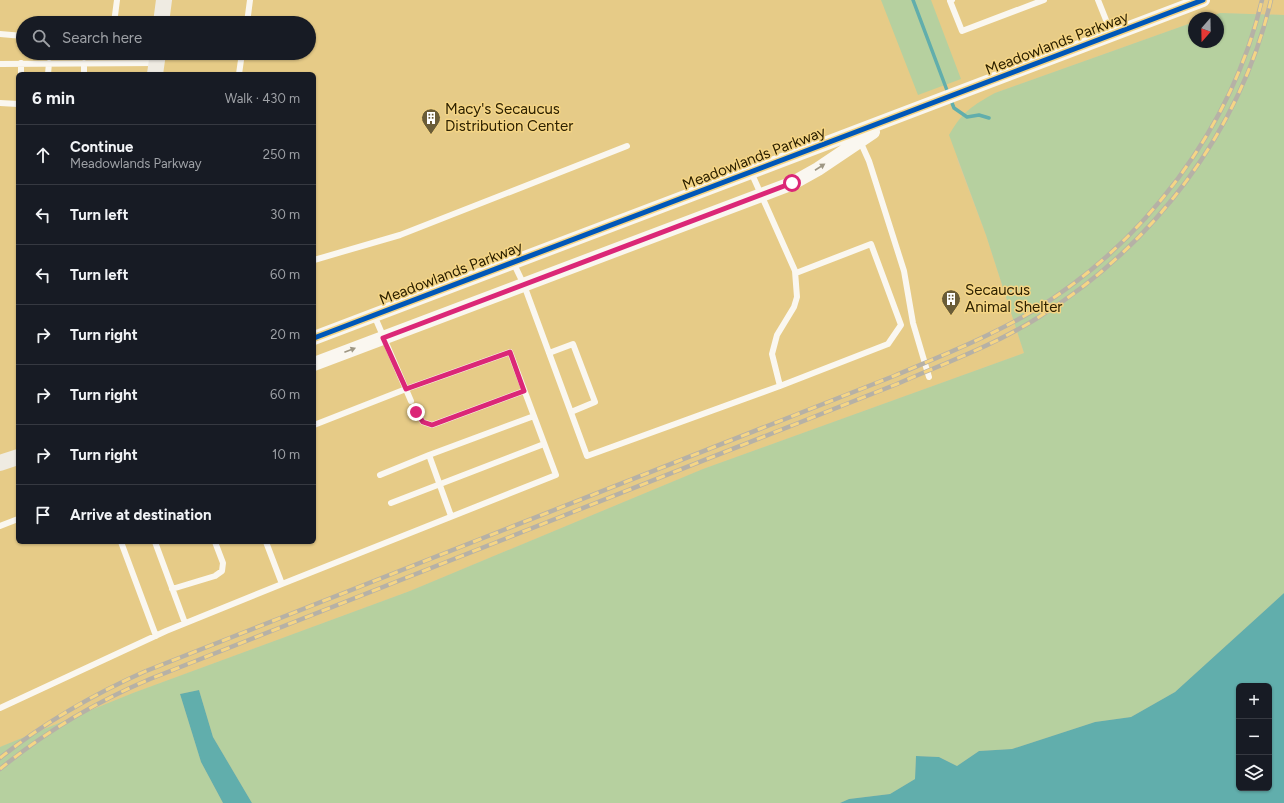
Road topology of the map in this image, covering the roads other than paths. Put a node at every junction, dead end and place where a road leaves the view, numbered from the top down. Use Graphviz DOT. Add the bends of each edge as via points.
graph roads {
  1 [pos="117,0"];
  2 [pos="164,0"];
  3 [pos="250,0"];
  4 [pos="952,0"];
  5 [pos="1044,0"];
  6 [pos="1098,0"];
  7 [pos="1203,0"];
  8 [pos="1185,3"];
  9 [pos="115,16"];
  10 [pos="162,16"];
  11 [pos="248,16"];
  12 [pos="0,34"];
  13 [pos="16,35"];
  14 [pos="1112,35"];
  15 [pos="241,60"];
  16 [pos="21,63"];
  17 [pos="49,63"];
  18 [pos="84,63"];
  19 [pos="156,63"];
  20 [pos="0,64"];
  21 [pos="21,72"];
  22 [pos="48,72"];
  23 [pos="84,72"];
  24 [pos="239,72"];
  25 [pos="0,103"];
  26 [pos="16,104"];
  27 [pos="896,117"];
  28 [pos="860,140"];
  29 [pos="627,146"];
  30 [pos="751,172"];
  31 [pos="762,194"];
  32 [pos="316,259"];
  33 [pos="513,262"];
  34 [pos="795,271"];
  35 [pos="524,284"];
  36 [pos="374,315"];
  37 [pos="316,337"];
  38 [pos="383,338"];
  39 [pos="549,353"];
  40 [pos="316,363"];
  41 [pos="929,377"];
  42 [pos="780,386"];
  43 [pos="406,389"];
  44 [pos="524,391"];
  45 [pos="411,401"];
  46 [pos="416,412"];
  47 [pos="571,412"];
  48 [pos="534,416"];
  49 [pos="316,424"];
  50 [pos="544,444"];
  51 [pos="429,455"];
  52 [pos="16,457"];
  53 [pos="0,463"];
  54 [pos="380,475"];
  55 [pos="440,484"];
  56 [pos="391,503"];
  57 [pos="452,516"];
  58 [pos="16,520"];
  59 [pos="0,526"];
  60 [pos="122,544"];
  61 [pos="156,544"];
  62 [pos="216,544"];
  63 [pos="267,544"];
  64 [pos="282,584"];
  65 [pos="172,589"];
  66 [pos="185,623"];
  67 [pos="156,636"];
  68 [pos="0,708"];
  1 -- 9 [label="lane"];
  2 -- 10 [label="main road"];
  3 -- 11 [label="lane"];
  4 -- 5 [label="lane" via="950,1 962,31"];
  6 -- 14 [label="lane"];
  7 -- 8 [label="street, Meadowlands Parkway"];
  8 -- 14 [label="street, Meadowlands Parkway"];
  12 -- 13 [label="lane"];
  14 -- 27 [label="street, Meadowlands Parkway"];
  15 -- 24 [label="lane"];
  16 -- 17 [label="lane"];
  16 -- 20 [label="lane"];
  16 -- 21 [label="lane"];
  17 -- 18 [label="lane"];
  17 -- 22 [label="lane"];
  18 -- 19 [label="lane"];
  18 -- 23 [label="lane"];
  25 -- 26 [label="lane"];
  27 -- 28 [label="street, Meadowlands Parkway"];
  27 -- 30 [label="street, Meadowlands Parkway"];
  31 -- 28 [label="street, Meadowlands Parkway, one-way" via="806,176"];
  28 -- 41 [label="lane" via="904,271 913,323"];
  29 -- 32 [label="lane" via="400,235"];
  30 -- 31 [label="lane"];
  30 -- 33 [label="street, Meadowlands Parkway"];
  31 -- 34 [label="lane"];
  31 -- 35 [label="street, Meadowlands Parkway"];
  33 -- 35 [label="lane"];
  33 -- 36 [label="street, Meadowlands Parkway"];
  34 -- 42 [label="lane" via="797,297 794,308 778,334 772,354"];
  34 -- 42 [label="lane" via="796,273 871,244 901,325 888,344"];
  35 -- 38 [label="street, Meadowlands Parkway"];
  35 -- 39 [label="lane"];
  36 -- 37 [label="street, Meadowlands Parkway"];
  36 -- 38 [label="lane"];
  40 -- 38 [label="street, Meadowlands Parkway, one-way"];
  38 -- 43 [label="lane"];
  39 -- 47 [label="lane"];
  39 -- 47 [label="lane" via="573,344 596,402"];
  42 -- 47 [label="lane" via="587,456"];
  43 -- 44 [label="lane" via="510,352"];
  43 -- 45 [label="lane"];
  43 -- 49 [label="lane"];
  44 -- 46 [label="lane" via="432,425 423,422"];
  44 -- 48 [label="lane"];
  48 -- 50 [label="lane"];
  48 -- 51 [label="lane"];
  50 -- 55 [label="lane"];
  50 -- 57 [label="lane" via="556,474"];
  51 -- 54 [label="lane"];
  51 -- 55 [label="lane"];
  52 -- 53 [label="main road"];
  55 -- 56 [label="lane"];
  55 -- 57 [label="lane"];
  57 -- 64 [label="lane"];
  58 -- 59 [label="lane"];
  60 -- 67 [label="lane"];
  61 -- 65 [label="lane"];
  62 -- 65 [label="lane" via="223,563 222,571 215,576"];
  63 -- 64 [label="lane"];
  64 -- 66 [label="lane"];
  65 -- 66 [label="lane"];
  66 -- 67 [label="lane"];
  67 -- 68 [label="lane"];
}
